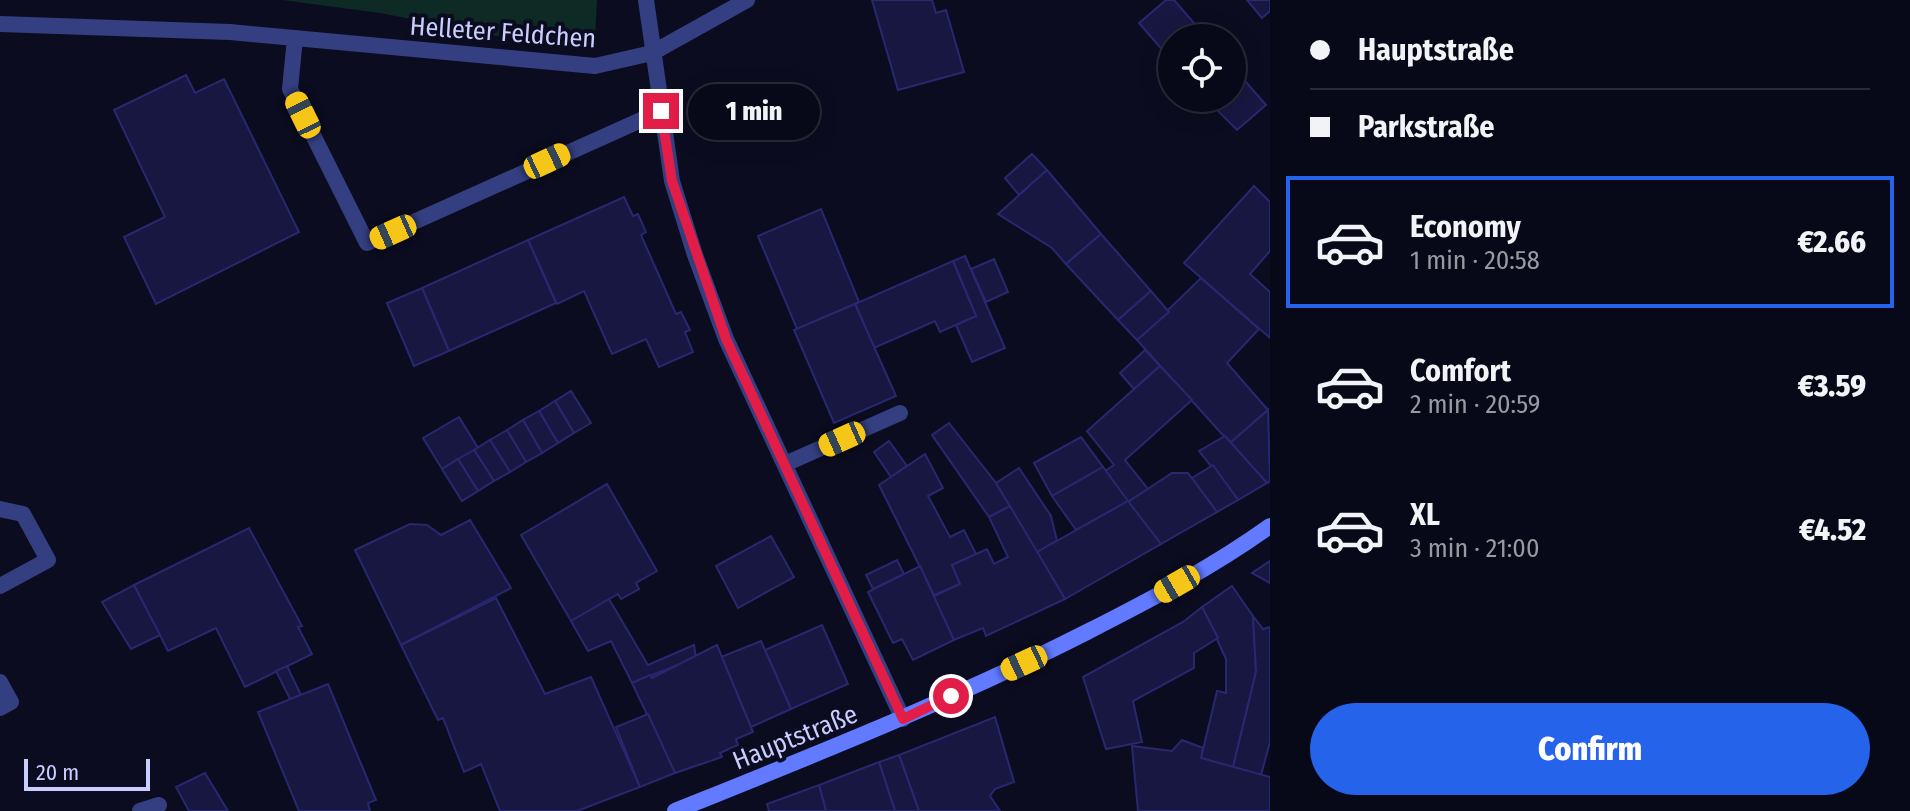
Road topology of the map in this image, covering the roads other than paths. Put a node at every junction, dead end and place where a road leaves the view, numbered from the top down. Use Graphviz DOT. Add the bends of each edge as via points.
graph roads {
  1 [pos="646,0"];
  2 [pos="747,0"];
  3 [pos="0,24"];
  4 [pos="295,38"];
  5 [pos="652,53"];
  6 [pos="661,111"];
  7 [pos="900,413"];
  8 [pos="785,464"];
  9 [pos="0,509"];
  10 [pos="1270,526"];
  11 [pos="0,586"];
  12 [pos="0,682"];
  13 [pos="0,708"];
  14 [pos="903,719"];
  15 [pos="159,805"];
  16 [pos="140,811"];
  17 [pos="675,811"];
  1 -- 5 [label="street"];
  2 -- 5 [label="street, Helleter Feldchen"];
  3 -- 4 [label="street, Helleter Feldchen"];
  4 -- 5 [label="street, Helleter Feldchen" via="595,66"];
  4 -- 6 [label="street" via="290,89 367,243"];
  5 -- 6 [label="street"];
  6 -- 8 [label="street" via="672,181 695,255 726,339"];
  7 -- 8 [label="street"];
  8 -- 14 [label="street"];
  9 -- 11 [label="street" via="23,514 48,560"];
  10 -- 14 [label="main road, Hauptstraße" via="1154,598"];
  12 -- 13 [label="street" via="11,702"];
  14 -- 17 [label="main road, Hauptstraße"];
  15 -- 16 [label="street"];
}
